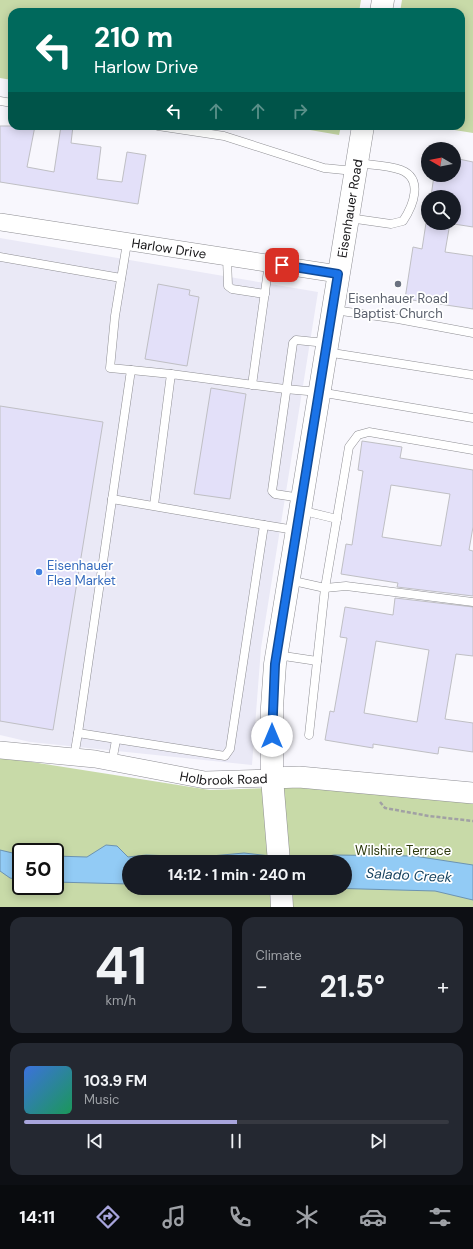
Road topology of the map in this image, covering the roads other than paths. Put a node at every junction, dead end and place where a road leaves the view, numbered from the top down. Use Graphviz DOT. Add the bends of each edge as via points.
graph roads {
  1 [pos="184,130"];
  2 [pos="362,130"];
  3 [pos="356,167"];
  4 [pos="348,217"];
  5 [pos="0,222"];
  6 [pos="127,242"];
  7 [pos="0,257"];
  8 [pos="228,257"];
  9 [pos="269,263"];
  10 [pos="338,274"];
  11 [pos="121,278"];
  12 [pos="265,294"];
  13 [pos="332,310"];
  14 [pos="473,333"];
  15 [pos="326,347"];
  16 [pos="132,370"];
  17 [pos="171,374"];
  18 [pos="473,375"];
  19 [pos="252,385"];
  20 [pos="285,389"];
  21 [pos="319,392"];
  22 [pos="473,418"];
  23 [pos="473,450"];
  24 [pos="112,499"];
  25 [pos="154,506"];
  26 [pos="299,513"];
  27 [pos="337,518"];
  28 [pos="264,525"];
  29 [pos="288,579"];
  30 [pos="325,588"];
  31 [pos="473,602"];
  32 [pos="276,655"];
  33 [pos="317,661"];
  34 [pos="78,733"];
  35 [pos="309,735"];
  36 [pos="116,740"];
  37 [pos="0,750"];
  38 [pos="74,757"];
  39 [pos="112,762"];
  40 [pos="272,778"];
  41 [pos="473,793"];
  42 [pos="278,855"];
  43 [pos="281,895"];
  44 [pos="282,907"];
  1 -- 3 [label="lane" via="224,136 324,168"];
  2 -- 3 [label="main road, Eisenhauer Road"];
  3 -- 4 [label="main road, Eisenhauer Road"];
  3 -- 4 [label="lane" via="401,170 414,182 415,190 412,206 404,221 391,224"];
  4 -- 10 [label="main road, Eisenhauer Road"];
  5 -- 6 [label="street, Harlow Drive"];
  6 -- 8 [label="street, Harlow Drive"];
  6 -- 11 [label="lane"];
  7 -- 11 [label="lane"];
  8 -- 9 [label="street, Harlow Drive"];
  8 -- 12 [label="lane" via="228,286 232,289"];
  9 -- 10 [label="street, Harlow Drive"];
  9 -- 12 [label="lane"];
  10 -- 13 [label="main road, Eisenhauer Road"];
  11 -- 16 [label="lane" via="110,368"];
  12 -- 19 [label="lane"];
  13 -- 14 [label="lane"];
  13 -- 15 [label="main road, Eisenhauer Road"];
  15 -- 18 [label="lane"];
  15 -- 20 [label="lane" via="296,340 293,343"];
  15 -- 21 [label="main road, Eisenhauer Road"];
  16 -- 17 [label="lane"];
  16 -- 24 [label="lane"];
  17 -- 19 [label="lane"];
  17 -- 25 [label="lane"];
  19 -- 20 [label="lane"];
  20 -- 21 [label="lane"];
  20 -- 26 [label="lane" via="272,491"];
  21 -- 22 [label="lane"];
  21 -- 26 [label="main road, Eisenhauer Road"];
  23 -- 27 [label="lane" via="370,432 358,435 349,446"];
  24 -- 25 [label="lane"];
  24 -- 34 [label="lane"];
  25 -- 28 [label="lane"];
  26 -- 27 [label="lane"];
  26 -- 28 [label="lane"];
  26 -- 29 [label="main road, Eisenhauer Road"];
  27 -- 30 [label="lane"];
  28 -- 36 [label="lane" via="230,749 225,756"];
  29 -- 30 [label="lane"];
  29 -- 32 [label="main road, Eisenhauer Road"];
  30 -- 31 [label="lane" via="346,586"];
  30 -- 33 [label="lane"];
  32 -- 33 [label="lane"];
  32 -- 40 [label="main road, Eisenhauer Road" via="272,707"];
  33 -- 35 [label="lane"];
  34 -- 36 [label="lane"];
  34 -- 38 [label="lane"];
  36 -- 39 [label="lane"];
  37 -- 38 [label="street, Holbrook Road"];
  38 -- 39 [label="street, Holbrook Road"];
  39 -- 40 [label="street, Holbrook Road" via="205,780"];
  40 -- 41 [label="street, Holbrook Road" via="298,776"];
  40 -- 42 [label="main road, Eisenhauer Road"];
  43 -- 44 [label="main road"];
}
